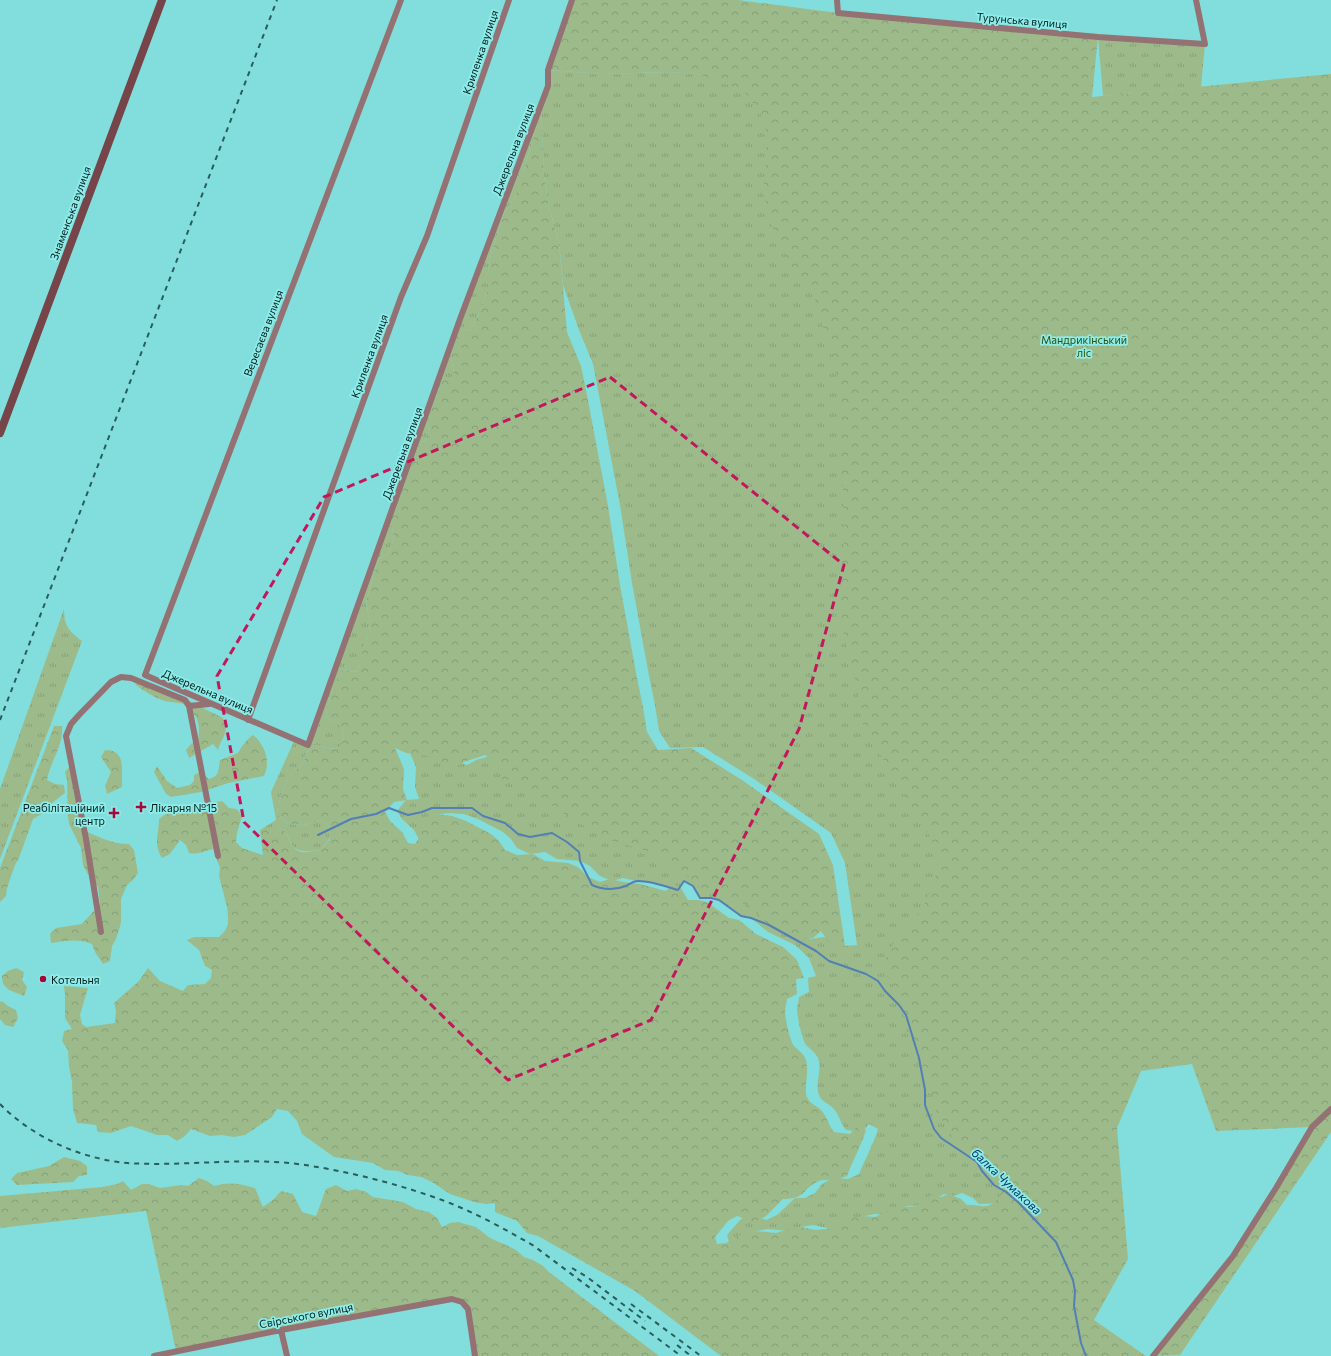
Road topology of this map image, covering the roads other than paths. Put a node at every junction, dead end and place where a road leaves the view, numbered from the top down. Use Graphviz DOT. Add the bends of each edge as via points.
graph roads {
  1 [pos="162,0"];
  2 [pos="401,0"];
  3 [pos="508,0"];
  4 [pos="572,0"];
  5 [pos="837,0"];
  6 [pos="1196,0"];
  7 [pos="0,433"];
  8 [pos="145,674"];
  9 [pos="211,704"];
  10 [pos="189,706"];
  11 [pos="248,720"];
  12 [pos="218,856"];
  13 [pos="101,932"];
  14 [pos="1331,1109"];
  15 [pos="282,1330"];
  16 [pos="154,1356"];
  17 [pos="287,1356"];
  18 [pos="475,1356"];
  19 [pos="1153,1356"];
  1 -- 7 [label="main road, Знаменська вулиця"];
  2 -- 8 [label="street, Вересаєва вулиця"];
  3 -- 11 [label="street, Криленка вулиця" via="427,236 399,304"];
  4 -- 11 [label="street, Джерельна вулиця" via="548,70 548,86 460,319 308,745"];
  5 -- 6 [label="street, Турунська вулиця" via="838,13 1098,37 1205,44"];
  8 -- 9 [label="street, Джерельна вулиця"];
  9 -- 10 [label="street"];
  9 -- 11 [label="street, Джерельна вулиця"];
  10 -- 12 [label="street"];
  10 -- 13 [label="street" via="185,700 131,678 121,678 111,682 71,724 66,736"];
  14 -- 19 [label="street" via="1312,1127 1233,1256"];
  15 -- 16 [label="street, Свірського вулиця"];
  15 -- 17 [label="street"];
  15 -- 18 [label="street, Свірського вулиця" via="452,1299 462,1302 468,1309"];
}
